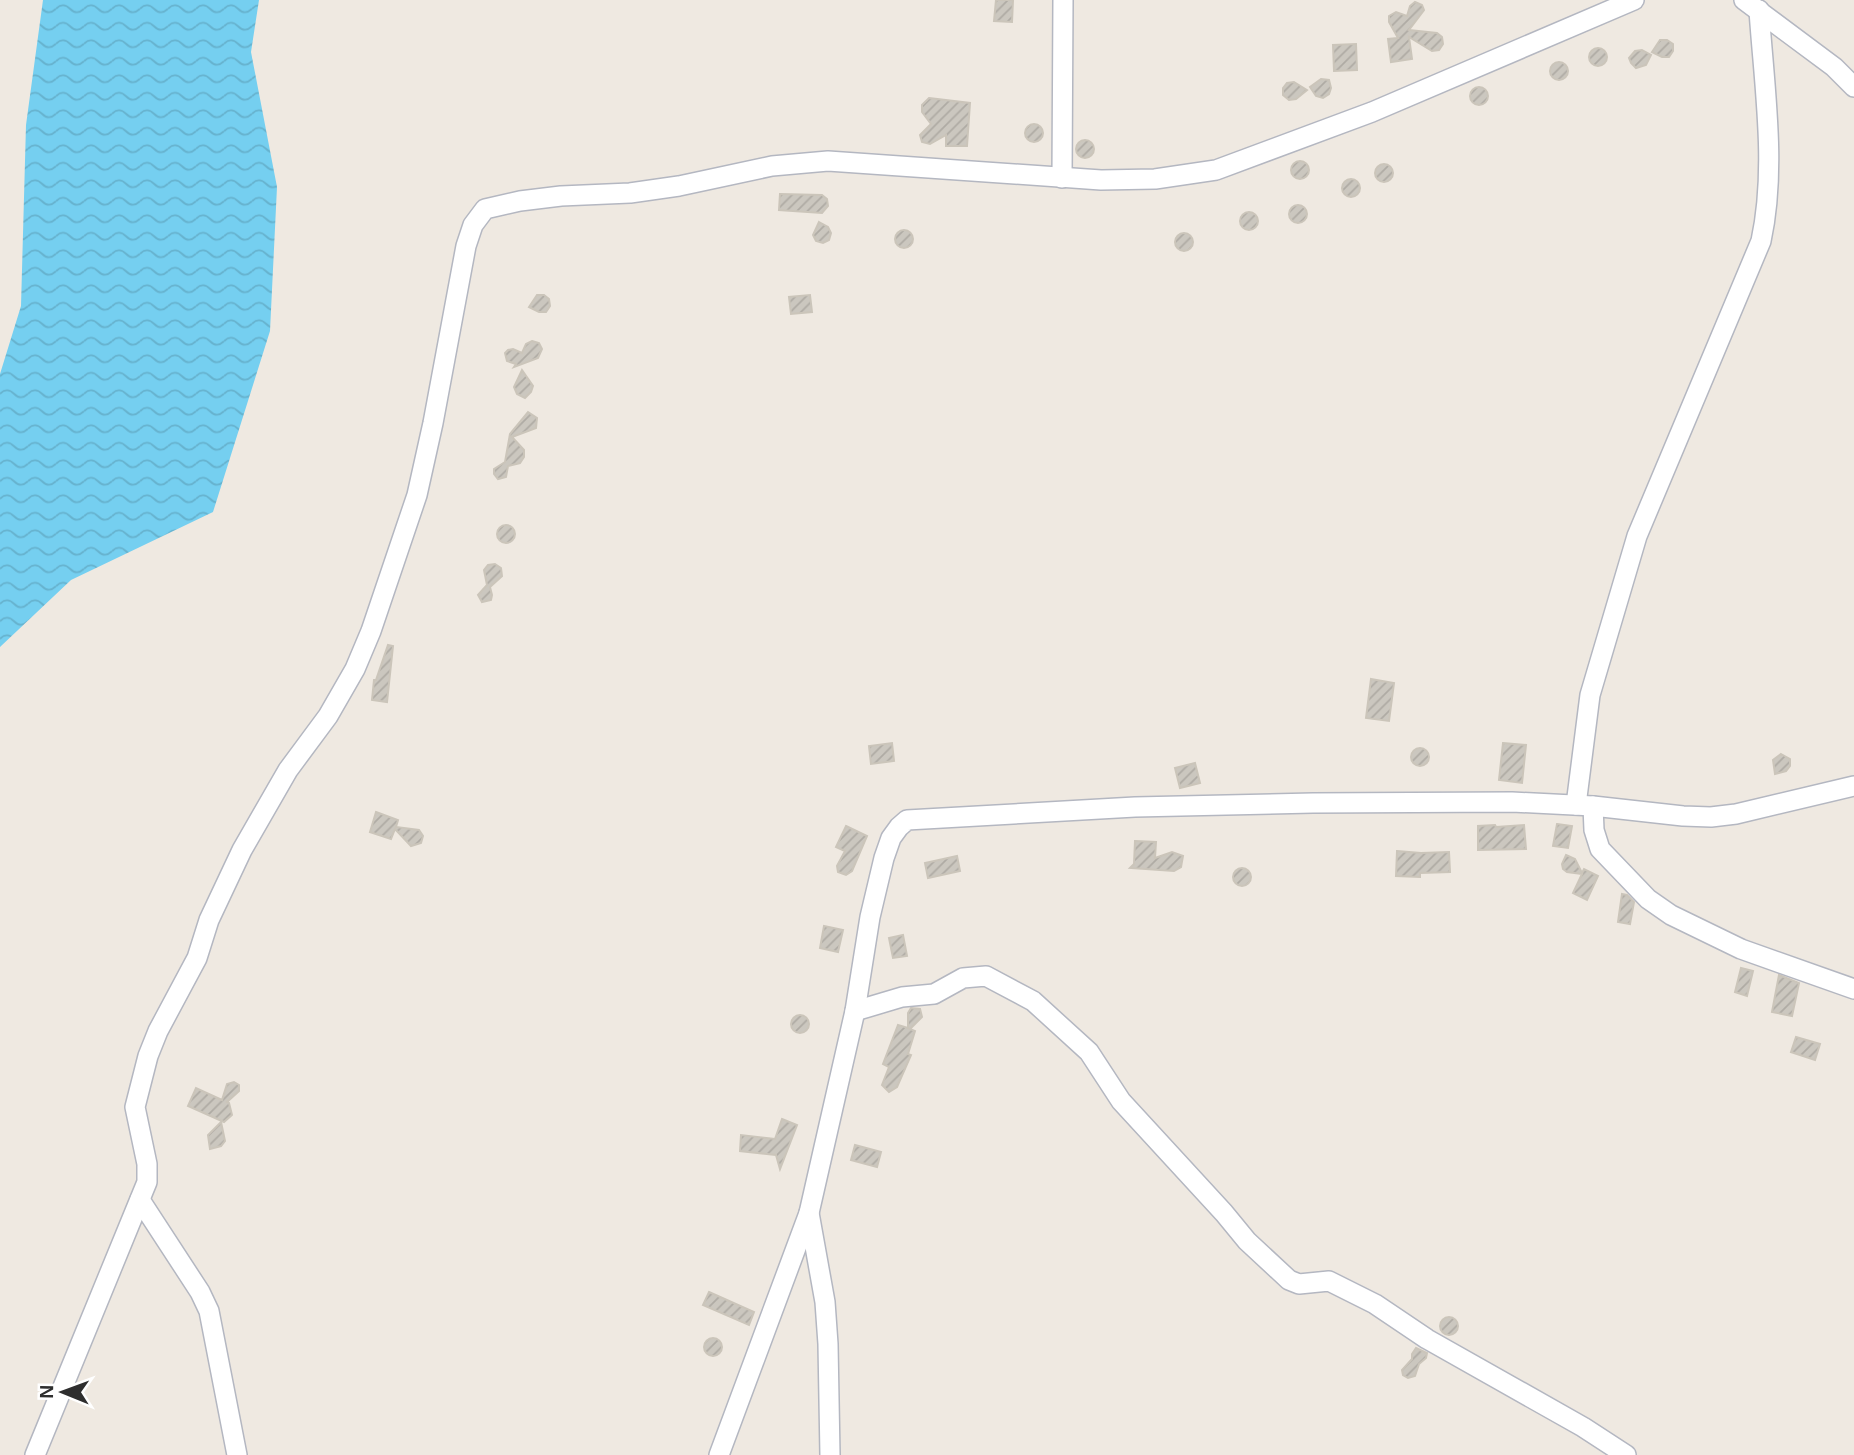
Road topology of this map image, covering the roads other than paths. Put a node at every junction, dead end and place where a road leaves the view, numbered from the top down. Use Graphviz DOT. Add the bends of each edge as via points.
graph roads {
  1 [pos="1063,0"];
  2 [pos="1634,0"];
  3 [pos="1752,5"];
  4 [pos="1854,87"];
  5 [pos="1062,178"];
  6 [pos="1854,786"];
  7 [pos="1584,805"];
  8 [pos="1854,989"];
  9 [pos="855,1011"];
  10 [pos="140,1200"];
  11 [pos="809,1213"];
  12 [pos="35,1455"];
  13 [pos="237,1455"];
  14 [pos="719,1455"];
  15 [pos="830,1455"];
  16 [pos="1626,1455"];
  1 -- 5 [label="street"];
  2 -- 5 [label="street" via="1372,112 1216,170 1155,179"];
  3 -- 4 [label="street"];
  3 -- 7 [label="street" via="1769,171 1761,241 1637,536 1590,695"];
  5 -- 10 [label="street" via="828,161 772,166 679,186 561,196 485,209 472,225 466,246 417,495 371,631 328,716 288,769 242,850 145,1066 135,1107 147,1164"];
  6 -- 7 [label="street" via="1711,817"];
  7 -- 8 [label="street" via="1600,849 1648,899 1671,915 1741,949"];
  7 -- 9 [label="street" via="1313,803 907,820 891,838 884,858"];
  9 -- 11 [label="street"];
  9 -- 16 [label="street" via="902,997 934,994 963,978 986,976 1032,1002 1089,1052 1121,1101 1247,1241 1289,1280 1299,1284 1329,1281 1375,1304"];
  10 -- 12 [label="street"];
  10 -- 13 [label="street" via="209,1311"];
  11 -- 14 [label="street"];
  11 -- 15 [label="street" via="825,1302"];
}
